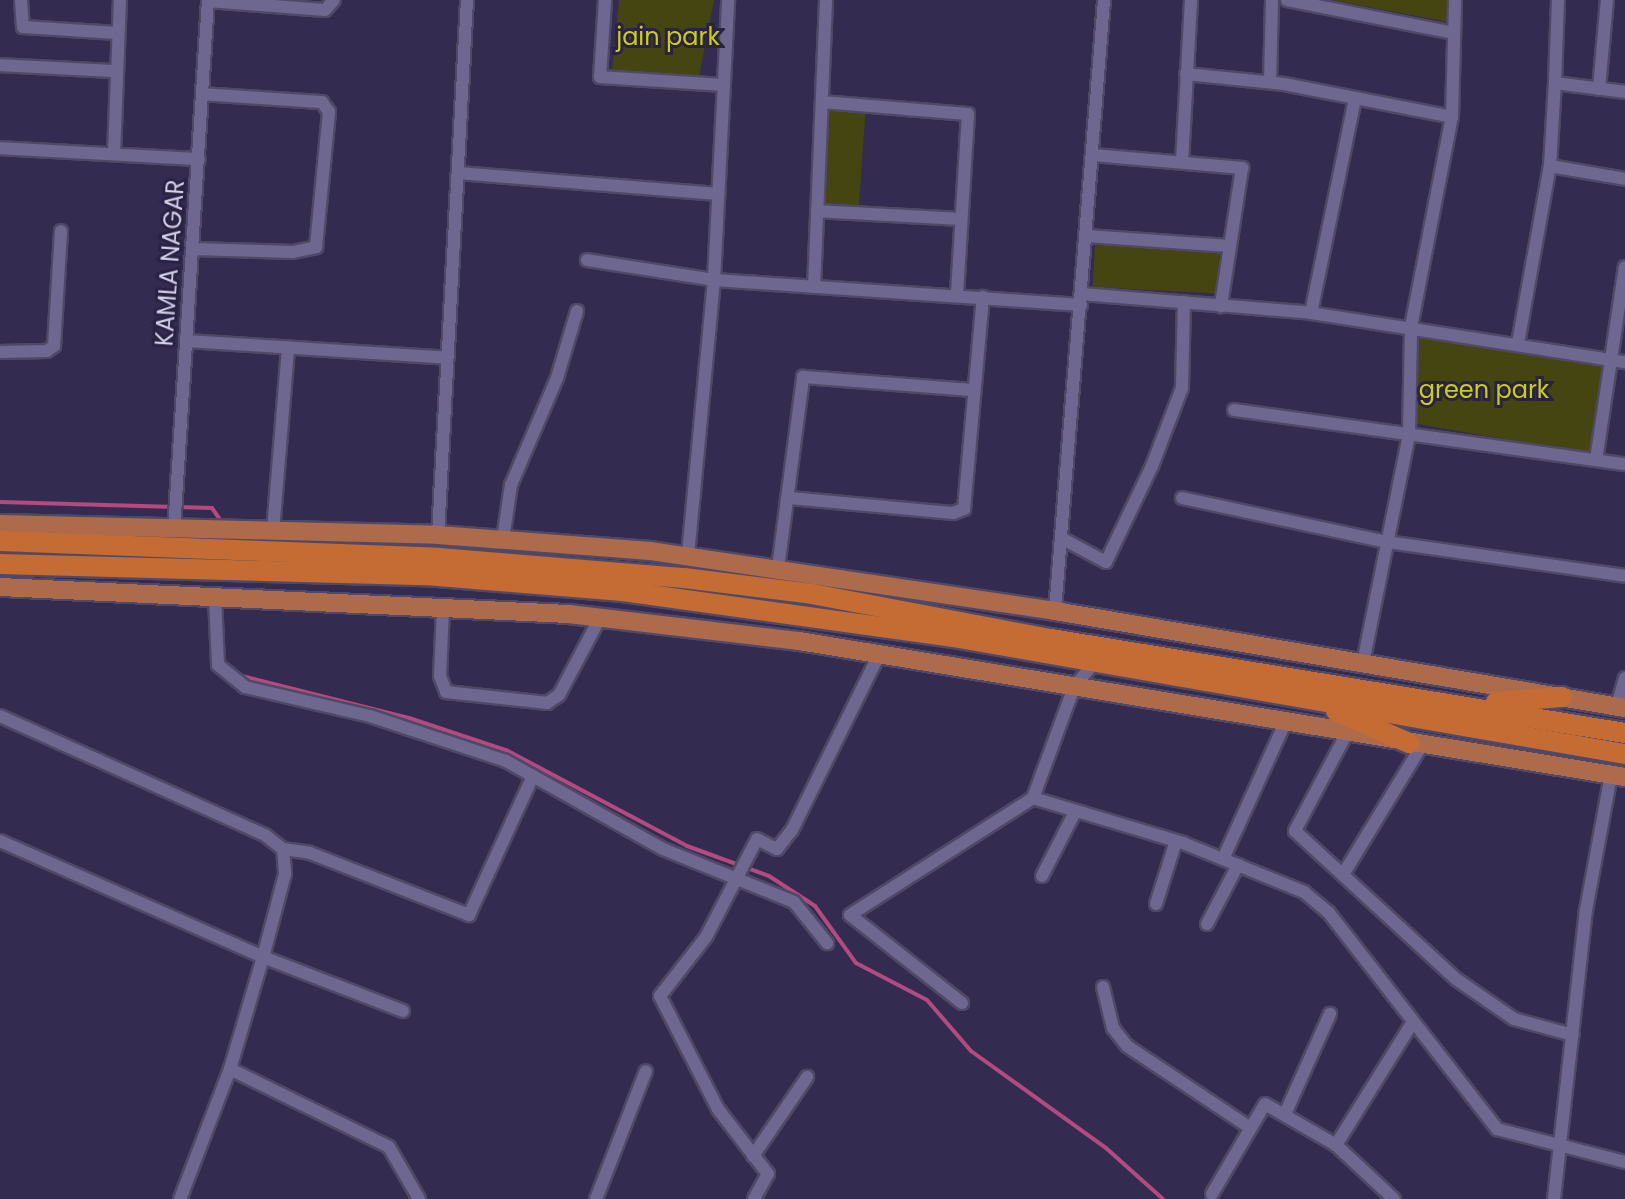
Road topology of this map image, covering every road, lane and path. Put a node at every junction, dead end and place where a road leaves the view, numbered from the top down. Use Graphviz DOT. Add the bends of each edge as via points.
graph roads {
  1 [pos="21,0"];
  2 [pos="120,0"];
  3 [pos="334,0"];
  4 [pos="467,0"];
  5 [pos="605,0"];
  6 [pos="728,0"];
  7 [pos="826,0"];
  8 [pos="1104,0"];
  9 [pos="1191,0"];
  10 [pos="1272,0"];
  11 [pos="1287,0"];
  12 [pos="1455,0"];
  13 [pos="1558,0"];
  14 [pos="1607,0"];
  15 [pos="208,1"];
  16 [pos="117,33"];
  17 [pos="1454,33"];
  18 [pos="0,65"];
  19 [pos="116,71"];
  20 [pos="1186,74"];
  21 [pos="1270,82"];
  22 [pos="1555,83"];
  23 [pos="724,85"];
  24 [pos="1599,89"];
  25 [pos="1625,92"];
  26 [pos="203,94"];
  27 [pos="1355,98"];
  28 [pos="822,102"];
  29 [pos="1452,117"];
  30 [pos="0,148"];
  31 [pos="114,154"];
  32 [pos="1093,155"];
  33 [pos="199,159"];
  34 [pos="1182,162"];
  35 [pos="1550,166"];
  36 [pos="458,173"];
  37 [pos="1625,179"];
  38 [pos="718,194"];
  39 [pos="817,211"];
  40 [pos="960,219"];
  41 [pos="61,231"];
  42 [pos="1086,236"];
  43 [pos="1230,246"];
  44 [pos="194,249"];
  45 [pos="587,260"];
  46 [pos="1625,267"];
  47 [pos="714,280"];
  48 [pos="814,287"];
  49 [pos="957,295"];
  50 [pos="983,297"];
  51 [pos="1081,299"];
  52 [pos="1184,302"];
  53 [pos="1221,306"];
  54 [pos="577,311"];
  55 [pos="1311,313"];
  56 [pos="1411,327"];
  57 [pos="187,341"];
  58 [pos="1518,343"];
  59 [pos="288,348"];
  60 [pos="0,352"];
  61 [pos="447,358"];
  62 [pos="1618,360"];
  63 [pos="973,390"];
  64 [pos="1234,410"];
  65 [pos="1409,434"];
  66 [pos="1596,460"];
  67 [pos="1625,464"];
  68 [pos="790,498"];
  69 [pos="1182,498"];
  70 [pos="175,515"];
  71 [pos="0,524"];
  72 [pos="273,531"];
  73 [pos="438,535"];
  74 [pos="1061,538"];
  75 [pos="503,539"];
  76 [pos="0,541"];
  77 [pos="1387,542"];
  78 [pos="688,555"];
  79 [pos="0,564"];
  80 [pos="778,568"];
  81 [pos="1625,576"];
  82 [pos="0,587"];
  83 [pos="215,598"];
  84 [pos="443,608"];
  85 [pos="1055,611"];
  86 [pos="600,618"];
  87 [pos="879,655"];
  88 [pos="1094,663"];
  89 [pos="1363,663"];
  90 [pos="1625,678"];
  91 [pos="1074,687"];
  92 [pos="1562,697"];
  93 [pos="1307,698"];
  94 [pos="1440,702"];
  95 [pos="1621,707"];
  96 [pos="0,716"];
  97 [pos="1285,723"];
  98 [pos="1347,733"];
  99 [pos="1625,733"];
  100 [pos="1416,744"];
  101 [pos="1625,754"];
  102 [pos="533,776"];
  103 [pos="1618,776"];
  104 [pos="1033,798"];
  105 [pos="1075,812"];
  106 [pos="0,841"];
  107 [pos="1176,841"];
  108 [pos="283,849"];
  109 [pos="1223,859"];
  110 [pos="1238,865"];
  111 [pos="742,869"];
  112 [pos="1344,873"];
  113 [pos="1042,876"];
  114 [pos="1156,904"];
  115 [pos="1207,924"];
  116 [pos="827,943"];
  117 [pos="263,957"];
  118 [pos="1103,987"];
  119 [pos="962,1003"];
  120 [pos="403,1011"];
  121 [pos="1330,1014"];
  122 [pos="1413,1022"];
  123 [pos="1573,1035"];
  124 [pos="230,1069"];
  125 [pos="646,1071"];
  126 [pos="807,1077"];
  127 [pos="1285,1114"];
  128 [pos="1249,1127"];
  129 [pos="1336,1145"];
  130 [pos="1562,1149"];
  131 [pos="753,1156"];
  132 [pos="1625,1162"];
  133 [pos="1212,1194"];
  134 [pos="180,1199"];
  135 [pos="419,1199"];
  136 [pos="596,1199"];
  137 [pos="754,1199"];
  138 [pos="1394,1199"];
  139 [pos="1554,1199"];
  1 -- 16 [label="street" via="23,27"];
  2 -- 16 [label="street"];
  3 -- 15 [label="street" via="325,10"];
  4 -- 36 [label="street"];
  5 -- 23 [label="street" via="600,77"];
  6 -- 23 [label="street"];
  7 -- 28 [label="street"];
  8 -- 32 [label="street"];
  9 -- 20 [label="street"];
  10 -- 21 [label="street"];
  11 -- 17 [label="street"];
  12 -- 17 [label="street"];
  13 -- 22 [label="street"];
  14 -- 24 [label="street"];
  15 -- 26 [label="street, KAMLA NAGAR"];
  16 -- 19 [label="street"];
  17 -- 29 [label="street"];
  18 -- 19 [label="street"];
  19 -- 31 [label="street"];
  20 -- 21 [label="street"];
  20 -- 34 [label="street"];
  21 -- 27 [label="street"];
  22 -- 24 [label="street"];
  22 -- 35 [label="street"];
  23 -- 38 [label="street"];
  24 -- 25 [label="street"];
  26 -- 33 [label="street, KAMLA NAGAR"];
  26 -- 44 [label="street" via="322,102 329,112 316,247 293,252"];
  27 -- 29 [label="street"];
  27 -- 55 [label="street"];
  28 -- 39 [label="street"];
  28 -- 40 [label="street" via="968,114"];
  29 -- 56 [label="street"];
  30 -- 31 [label="street"];
  31 -- 33 [label="street"];
  32 -- 34 [label="street"];
  32 -- 42 [label="street"];
  33 -- 44 [label="street, KAMLA NAGAR"];
  34 -- 43 [label="street" via="1242,168"];
  35 -- 37 [label="street"];
  35 -- 58 [label="street"];
  36 -- 38 [label="street"];
  36 -- 61 [label="street"];
  38 -- 47 [label="street"];
  39 -- 40 [label="street"];
  39 -- 48 [label="street"];
  40 -- 49 [label="street"];
  41 -- 60 [label="street" via="54,346 47,351"];
  42 -- 43 [label="street"];
  42 -- 51 [label="street"];
  43 -- 53 [label="street"];
  44 -- 57 [label="street, KAMLA NAGAR"];
  45 -- 47 [label="street"];
  46 -- 62 [label="street"];
  47 -- 48 [label="street"];
  47 -- 78 [label="street"];
  48 -- 49 [label="street"];
  49 -- 50 [label="street"];
  50 -- 51 [label="street"];
  50 -- 63 [label="street"];
  51 -- 52 [label="street"];
  51 -- 74 [label="street"];
  52 -- 53 [label="street"];
  52 -- 74 [label="street" via="1183,380 1106,562"];
  53 -- 55 [label="street"];
  54 -- 75 [label="street" via="557,378 511,485"];
  55 -- 56 [label="street"];
  56 -- 58 [label="street"];
  56 -- 65 [label="street"];
  57 -- 59 [label="street"];
  57 -- 70 [label="street, KAMLA NAGAR"];
  58 -- 62 [label="street"];
  59 -- 61 [label="street"];
  59 -- 72 [label="street"];
  61 -- 73 [label="street"];
  62 -- 66 [label="street"];
  63 -- 68 [label="street" via="803,377"];
  63 -- 68 [label="street" via="960,512"];
  64 -- 65 [label="street"];
  65 -- 66 [label="street"];
  65 -- 77 [label="street"];
  66 -- 67 [label="street"];
  68 -- 80 [label="street"];
  69 -- 77 [label="street"];
  70 -- 71 [label="main road"];
  70 -- 72 [label="main road"];
  72 -- 73 [label="main road"];
  73 -- 75 [label="main road"];
  74 -- 85 [label="street"];
  75 -- 78 [label="main road"];
  76 -- 94 [label="highway" via="439,558 684,578 812,594"];
  77 -- 81 [label="street"];
  77 -- 89 [label="street"];
  78 -- 80 [label="main road"];
  79 -- 88 [label="highway" via="426,575 694,601 953,637"];
  80 -- 85 [label="main road"];
  82 -- 83 [label="main road"];
  83 -- 84 [label="main road"];
  83 -- 102 [label="street" via="218,665 245,687 433,734"];
  84 -- 86 [label="main road"];
  84 -- 86 [label="street" via="440,676 446,692 547,703 559,695"];
  85 -- 89 [label="main road"];
  86 -- 87 [label="main road"];
  87 -- 91 [label="main road"];
  87 -- 111 [label="street" via="792,830 777,849 759,838"];
  88 -- 91 [label="street"];
  88 -- 93 [label="highway"];
  89 -- 92 [label="main road"];
  90 -- 95 [label="street"];
  91 -- 97 [label="main road"];
  91 -- 104 [label="street"];
  92 -- 94 [label="highway"];
  92 -- 95 [label="main road"];
  93 -- 100 [label="highway"];
  93 -- 101 [label="highway"];
  94 -- 99 [label="highway"];
  96 -- 108 [label="street" via="265,835"];
  97 -- 98 [label="main road"];
  97 -- 109 [label="street"];
  98 -- 100 [label="main road"];
  98 -- 112 [label="street" via="1294,830"];
  100 -- 103 [label="main road"];
  100 -- 112 [label="street"];
  102 -- 108 [label="street" via="469,915 310,853"];
  102 -- 111 [label="street" via="663,849"];
  103 -- 123 [label="street" via="1586,910"];
  104 -- 105 [label="street"];
  104 -- 119 [label="street" via="850,915"];
  105 -- 107 [label="street"];
  105 -- 113 [label="street"];
  106 -- 117 [label="street"];
  107 -- 109 [label="street"];
  107 -- 114 [label="street"];
  108 -- 117 [label="street" via="285,874"];
  109 -- 110 [label="street"];
  110 -- 115 [label="street"];
  110 -- 122 [label="street" via="1304,892 1321,905"];
  111 -- 116 [label="street" via="794,902"];
  111 -- 131 [label="street" via="706,937 659,998 718,1109"];
  112 -- 123 [label="street" via="1469,988 1514,1019"];
  117 -- 120 [label="street"];
  117 -- 124 [label="street"];
  118 -- 128 [label="street" via="1113,1028 1127,1046"];
  121 -- 127 [label="street"];
  122 -- 129 [label="street"];
  122 -- 130 [label="street" via="1497,1129"];
  123 -- 130 [label="street"];
  124 -- 134 [label="street"];
  124 -- 135 [label="street" via="389,1147"];
  125 -- 136 [label="street"];
  126 -- 131 [label="street"];
  127 -- 128 [label="street" via="1265,1104"];
  127 -- 129 [label="street"];
  128 -- 133 [label="street"];
  129 -- 138 [label="street"];
  130 -- 132 [label="street"];
  130 -- 139 [label="street"];
  131 -- 137 [label="street" via="768,1174"];
}
